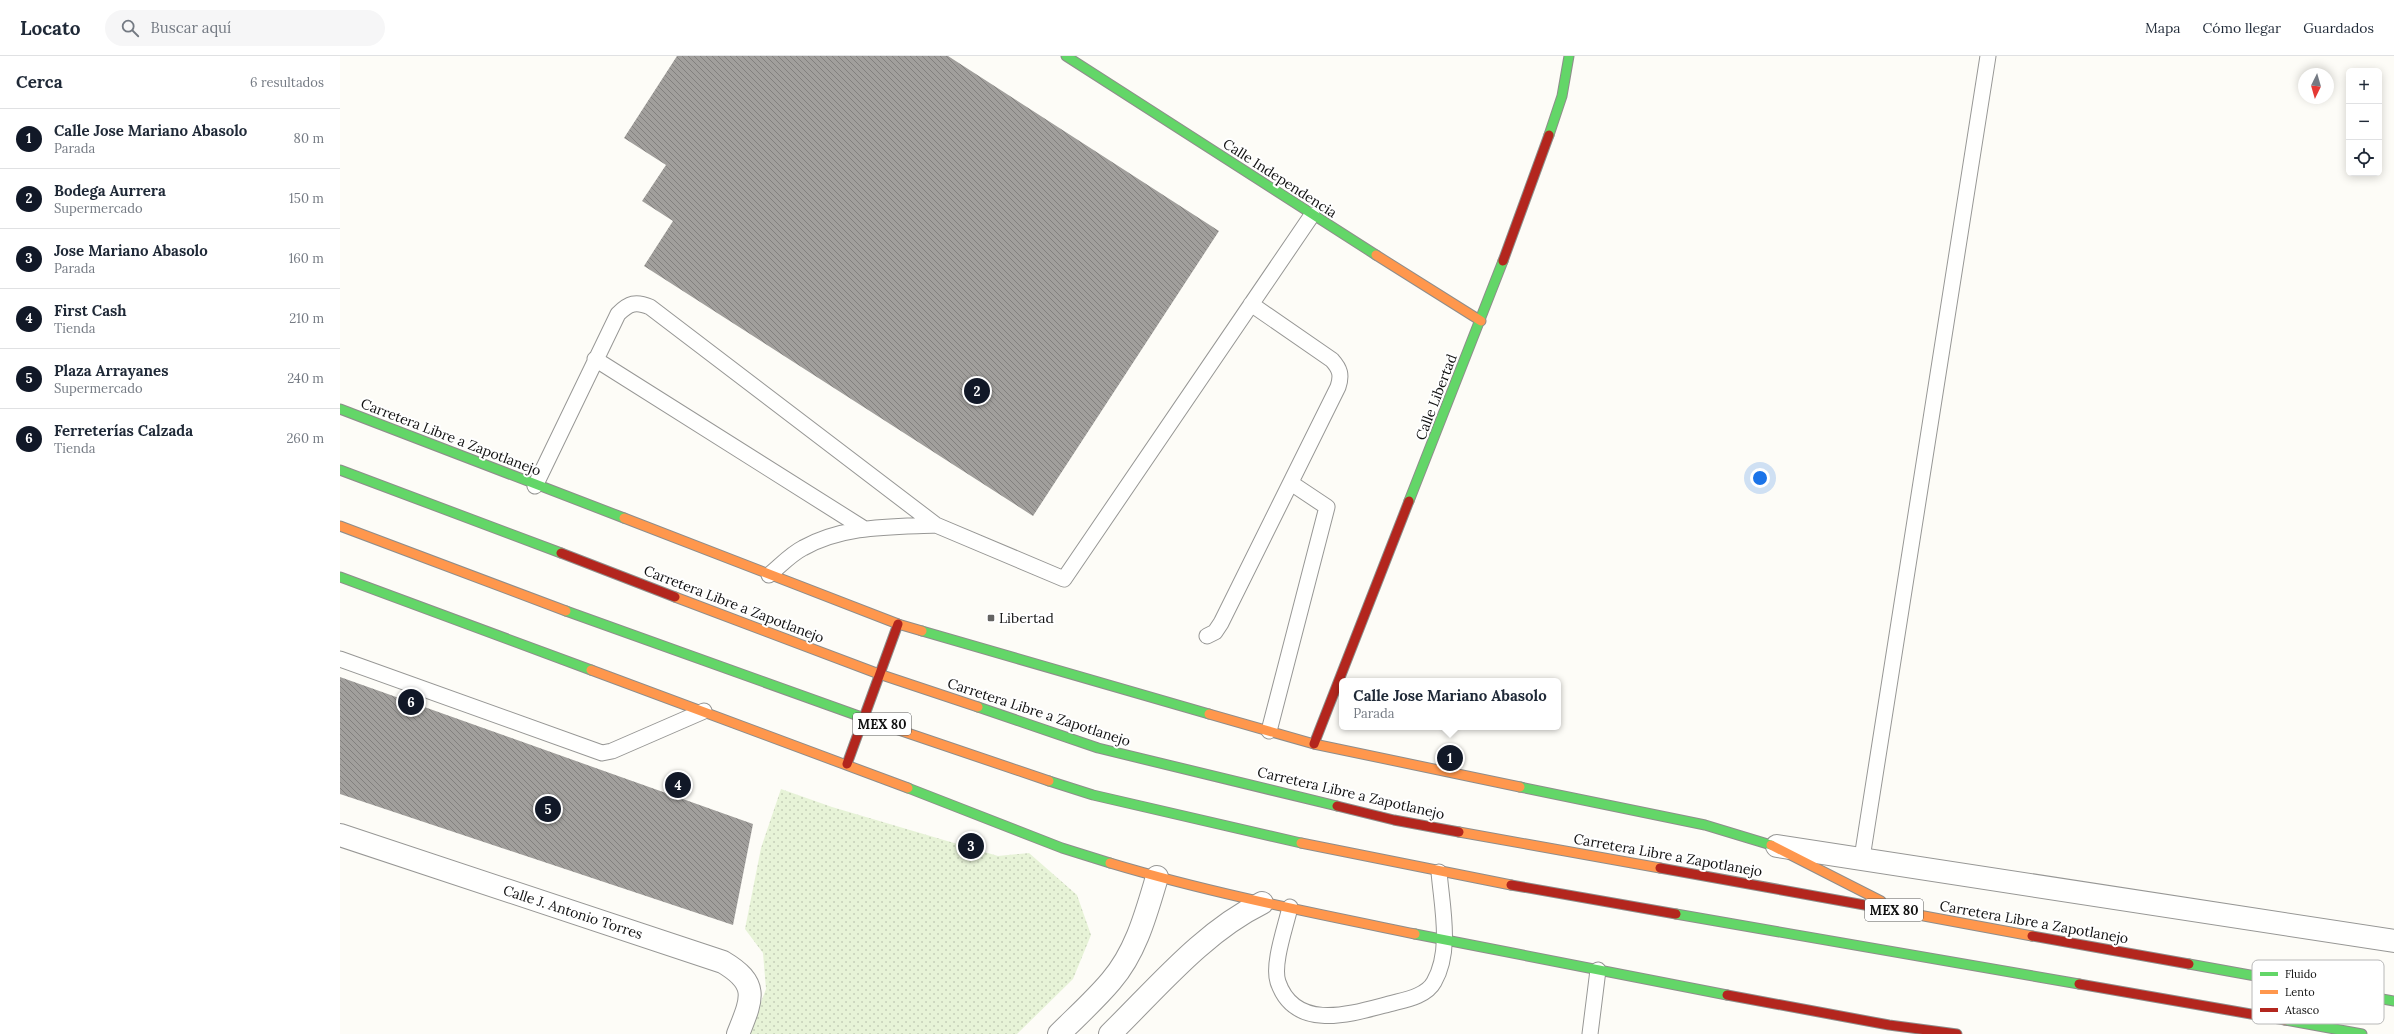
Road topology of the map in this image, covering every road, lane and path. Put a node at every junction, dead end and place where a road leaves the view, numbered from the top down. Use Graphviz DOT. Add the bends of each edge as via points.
graph roads {
  1 [pos="1066,56"];
  2 [pos="1569,56"];
  3 [pos="1988,56"];
  4 [pos="1312,215"];
  5 [pos="1251,304"];
  6 [pos="1481,321"];
  7 [pos="595,360"];
  8 [pos="340,409"];
  9 [pos="340,470"];
  10 [pos="1291,483"];
  11 [pos="535,486"];
  12 [pos="936,525"];
  13 [pos="340,526"];
  14 [pos="863,528"];
  15 [pos="769,575"];
  16 [pos="340,577"];
  17 [pos="898,624"];
  18 [pos="1207,636"];
  19 [pos="340,659"];
  20 [pos="879,674"];
  21 [pos="1340,678"];
  22 [pos="1339,681"];
  23 [pos="704,711"];
  24 [pos="864,717"];
  25 [pos="1270,731"];
  26 [pos="1314,744"];
  27 [pos="847,764"];
  28 [pos="340,835"];
  29 [pos="1771,845"];
  30 [pos="1862,858"];
  31 [pos="1439,872"];
  32 [pos="1157,877"];
  33 [pos="1262,903"];
  34 [pos="1290,907"];
  35 [pos="1904,912"];
  36 [pos="1444,940"];
  37 [pos="2394,941"];
  38 [pos="1598,970"];
  39 [pos="2252,975"];
  40 [pos="2384,999"];
  41 [pos="2394,1001"];
  42 [pos="2252,1019"];
  43 [pos="2282,1024"];
  44 [pos="1888,1030"];
  45 [pos="2315,1030"];
  46 [pos="738,1034"];
  47 [pos="1059,1034"];
  48 [pos="1110,1034"];
  49 [pos="1590,1034"];
  50 [pos="1957,1034"];
  51 [pos="2362,1034"];
  1 -- 4 [label="street, Calle Independencia"];
  2 -- 6 [label="street, Calle Libertad" via="1562,96 1542,160"];
  3 -- 30 [label="lane"];
  4 -- 5 [label="lane"];
  4 -- 6 [label="street, Calle Independencia"];
  5 -- 10 [label="lane" via="1332,360 1338,367 1341,377"];
  5 -- 12 [label="lane" via="1064,579"];
  6 -- 21 [label="street, Calle Libertad"];
  7 -- 11 [label="lane"];
  7 -- 12 [label="lane" via="618,314 627,305 638,302 650,306"];
  7 -- 14 [label="lane"];
  8 -- 11 [label="street, Carretera Libre a Zapotlanejo"];
  9 -- 20 [label="street, Carretera Libre a Zapotlanejo / MEX 80"];
  10 -- 18 [label="lane" via="1221,623 1215,632"];
  10 -- 25 [label="lane" via="1327,507"];
  11 -- 15 [label="street, Carretera Libre a Zapotlanejo"];
  12 -- 14 [label="lane"];
  13 -- 24 [label="street, MEX 80" via="516,593"];
  14 -- 15 [label="lane" via="828,536 802,548"];
  15 -- 17 [label="street, Carretera Libre a Zapotlanejo"];
  16 -- 23 [label="street"];
  17 -- 20 [label="street"];
  17 -- 25 [label="street, Carretera Libre a Zapotlanejo"];
  19 -- 23 [label="lane" via="602,753"];
  20 -- 24 [label="street"];
  20 -- 35 [label="street, Carretera Libre a Zapotlanejo / MEX 80" via="1098,748 1394,820"];
  22 -- 26 [label="street, Calle Libertad"];
  23 -- 27 [label="street"];
  24 -- 27 [label="street"];
  24 -- 31 [label="street, MEX 80" via="1093,795 1228,828"];
  25 -- 26 [label="street, Carretera Libre a Zapotlanejo"];
  26 -- 29 [label="street, Carretera Libre a Zapotlanejo" via="1705,825"];
  27 -- 32 [label="street" via="1062,848"];
  28 -- 46 [label="street, Calle J. Antonio Torres" via="723,962 738,971 748,982 749,1008"];
  29 -- 30 [label="street"];
  29 -- 35 [label="street, Carretera Libre a Zapotlanejo"];
  30 -- 37 [label="street"];
  31 -- 36 [label="lane"];
  31 -- 42 [label="street, MEX 80"];
  32 -- 33 [label="street"];
  32 -- 47 [label="street" via="1130,954 1111,981"];
  33 -- 34 [label="street"];
  33 -- 48 [label="street" via="1218,929"];
  34 -- 36 [label="street"];
  34 -- 36 [label="lane" via="1278,958 1278,980 1285,996 1298,1008 1321,1016 1345,1015 1417,996 1433,984 1441,967"];
  35 -- 39 [label="street, Carretera Libre a Zapotlanejo / MEX 80"];
  36 -- 38 [label="street"];
  38 -- 44 [label="street"];
  38 -- 49 [label="lane"];
  40 -- 41 [label="street, Carretera Libre a Zapotlanejo / MEX 80"];
  43 -- 45 [label="street, MEX 80"];
  44 -- 50 [label="street"];
  45 -- 51 [label="street, MEX 80"];
}
